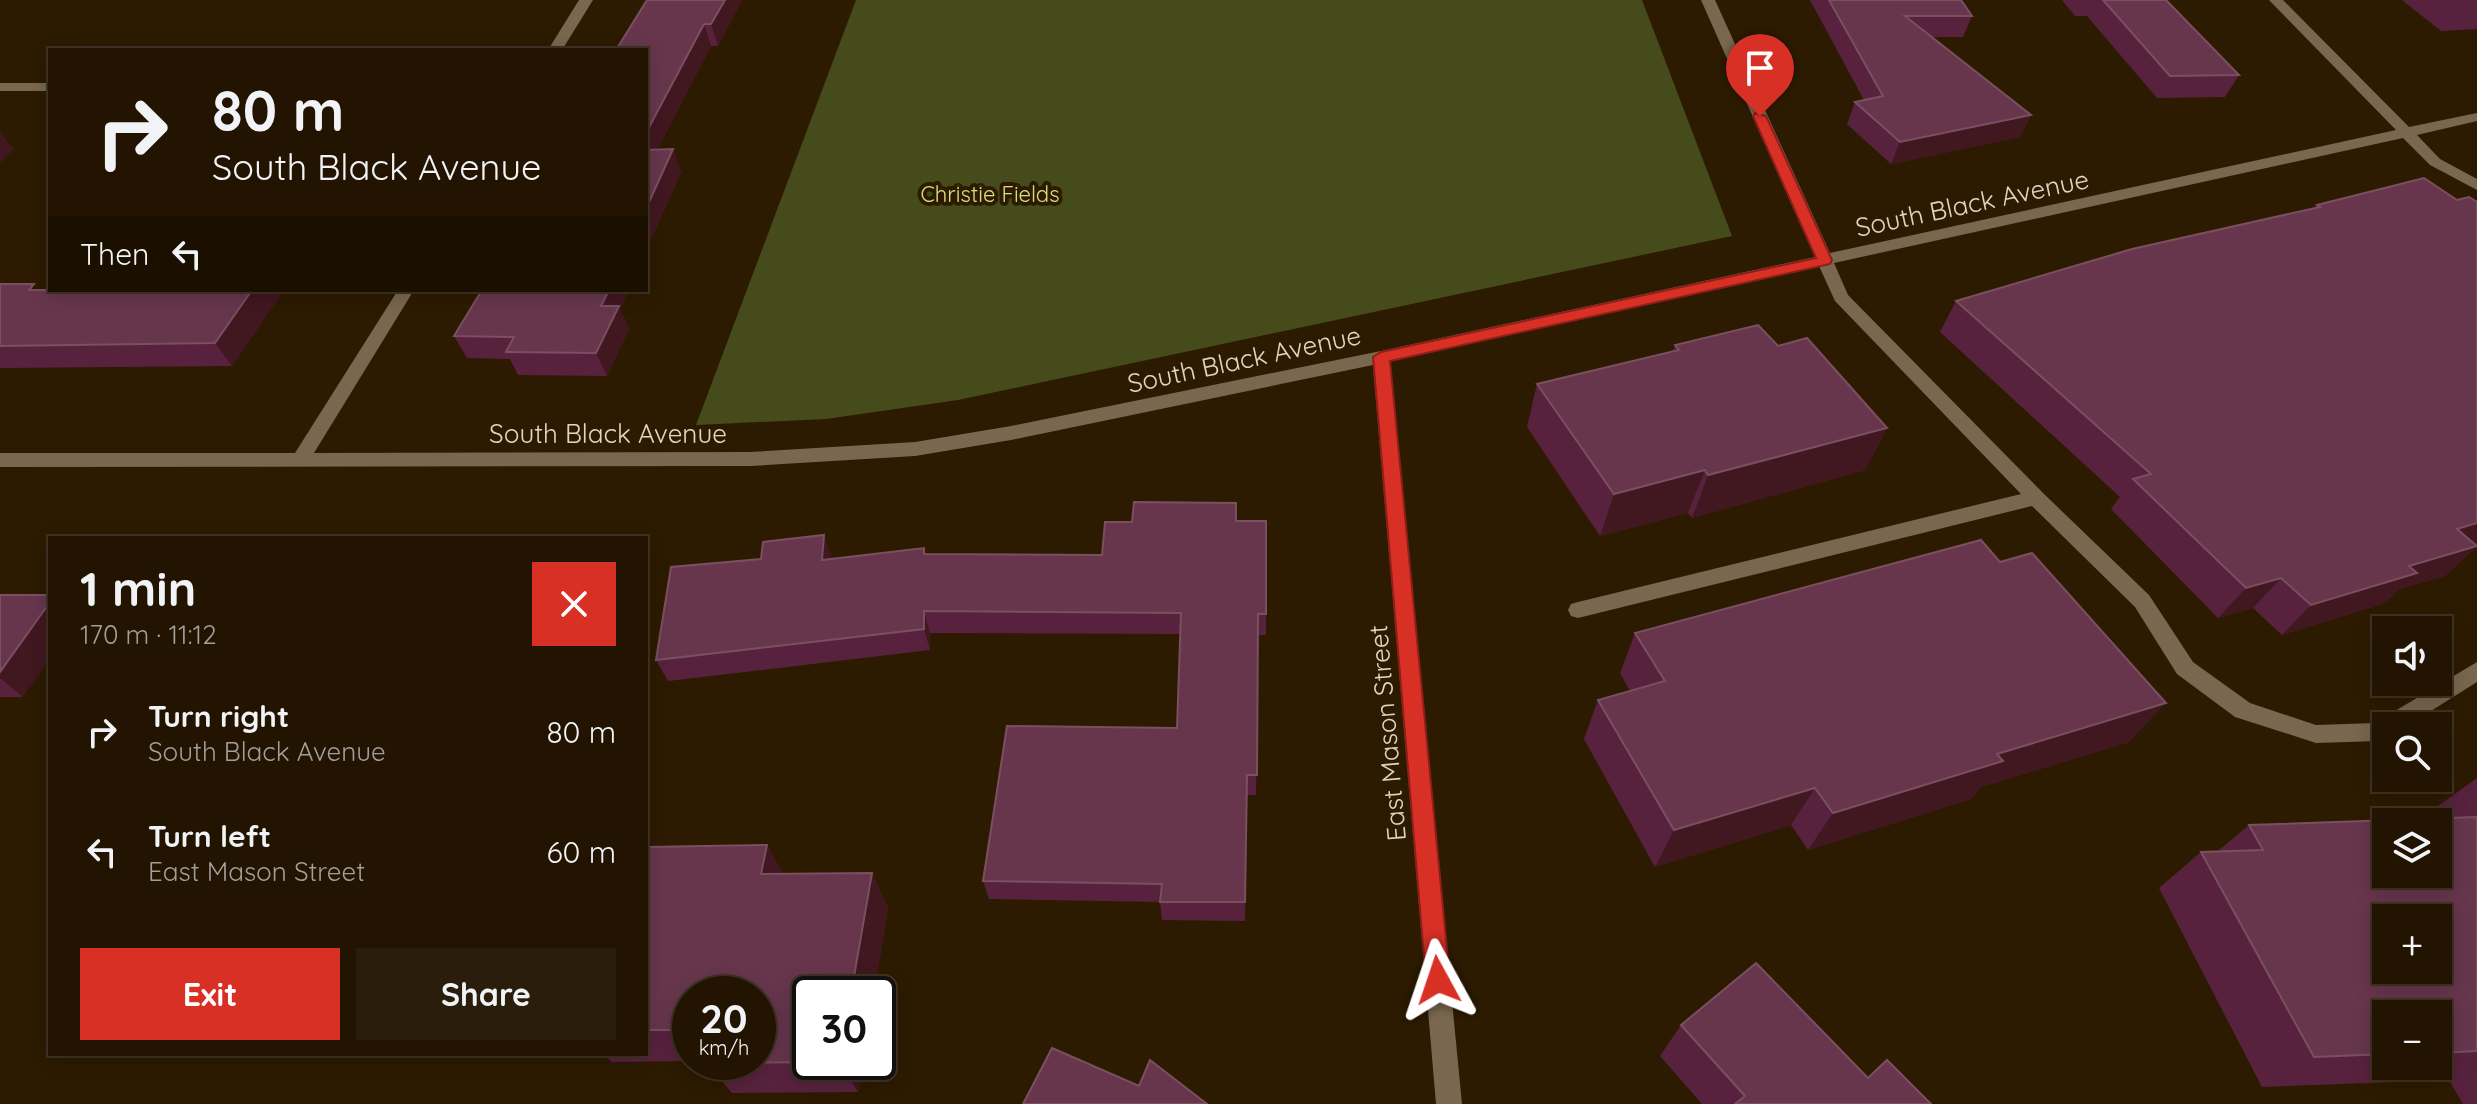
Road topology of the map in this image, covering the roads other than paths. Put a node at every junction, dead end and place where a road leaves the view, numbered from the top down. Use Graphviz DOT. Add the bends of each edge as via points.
graph roads {
  1 [pos="586,0"];
  2 [pos="1708,0"];
  3 [pos="2276,0"];
  4 [pos="556,48"];
  5 [pos="0,87"];
  6 [pos="48,87"];
  7 [pos="2477,117"];
  8 [pos="2408,134"];
  9 [pos="2477,185"];
  10 [pos="1825,260"];
  11 [pos="405,292"];
  12 [pos="1381,357"];
  13 [pos="301,459"];
  14 [pos="0,460"];
  15 [pos="2036,498"];
  16 [pos="1578,610"];
  17 [pos="2477,671"];
  18 [pos="2411,712"];
  19 [pos="2372,732"];
  20 [pos="1449,1104"];
  1 -- 4 [label="street"];
  2 -- 10 [label="street"];
  3 -- 8 [label="street"];
  5 -- 6 [label="street"];
  7 -- 8 [label="street, South Black Avenue"];
  8 -- 9 [label="street" via="2435,162"];
  8 -- 10 [label="street, South Black Avenue"];
  10 -- 12 [label="street, South Black Avenue"];
  10 -- 15 [label="street" via="1841,297"];
  11 -- 13 [label="street"];
  12 -- 13 [label="street, South Black Avenue" via="915,449 751,459"];
  12 -- 20 [label="street, East Mason Street"];
  13 -- 14 [label="street, South Black Avenue"];
  15 -- 16 [label="street"];
  15 -- 19 [label="street" via="2142,601 2185,668 2243,710 2316,734"];
  17 -- 18 [label="street"];
}
